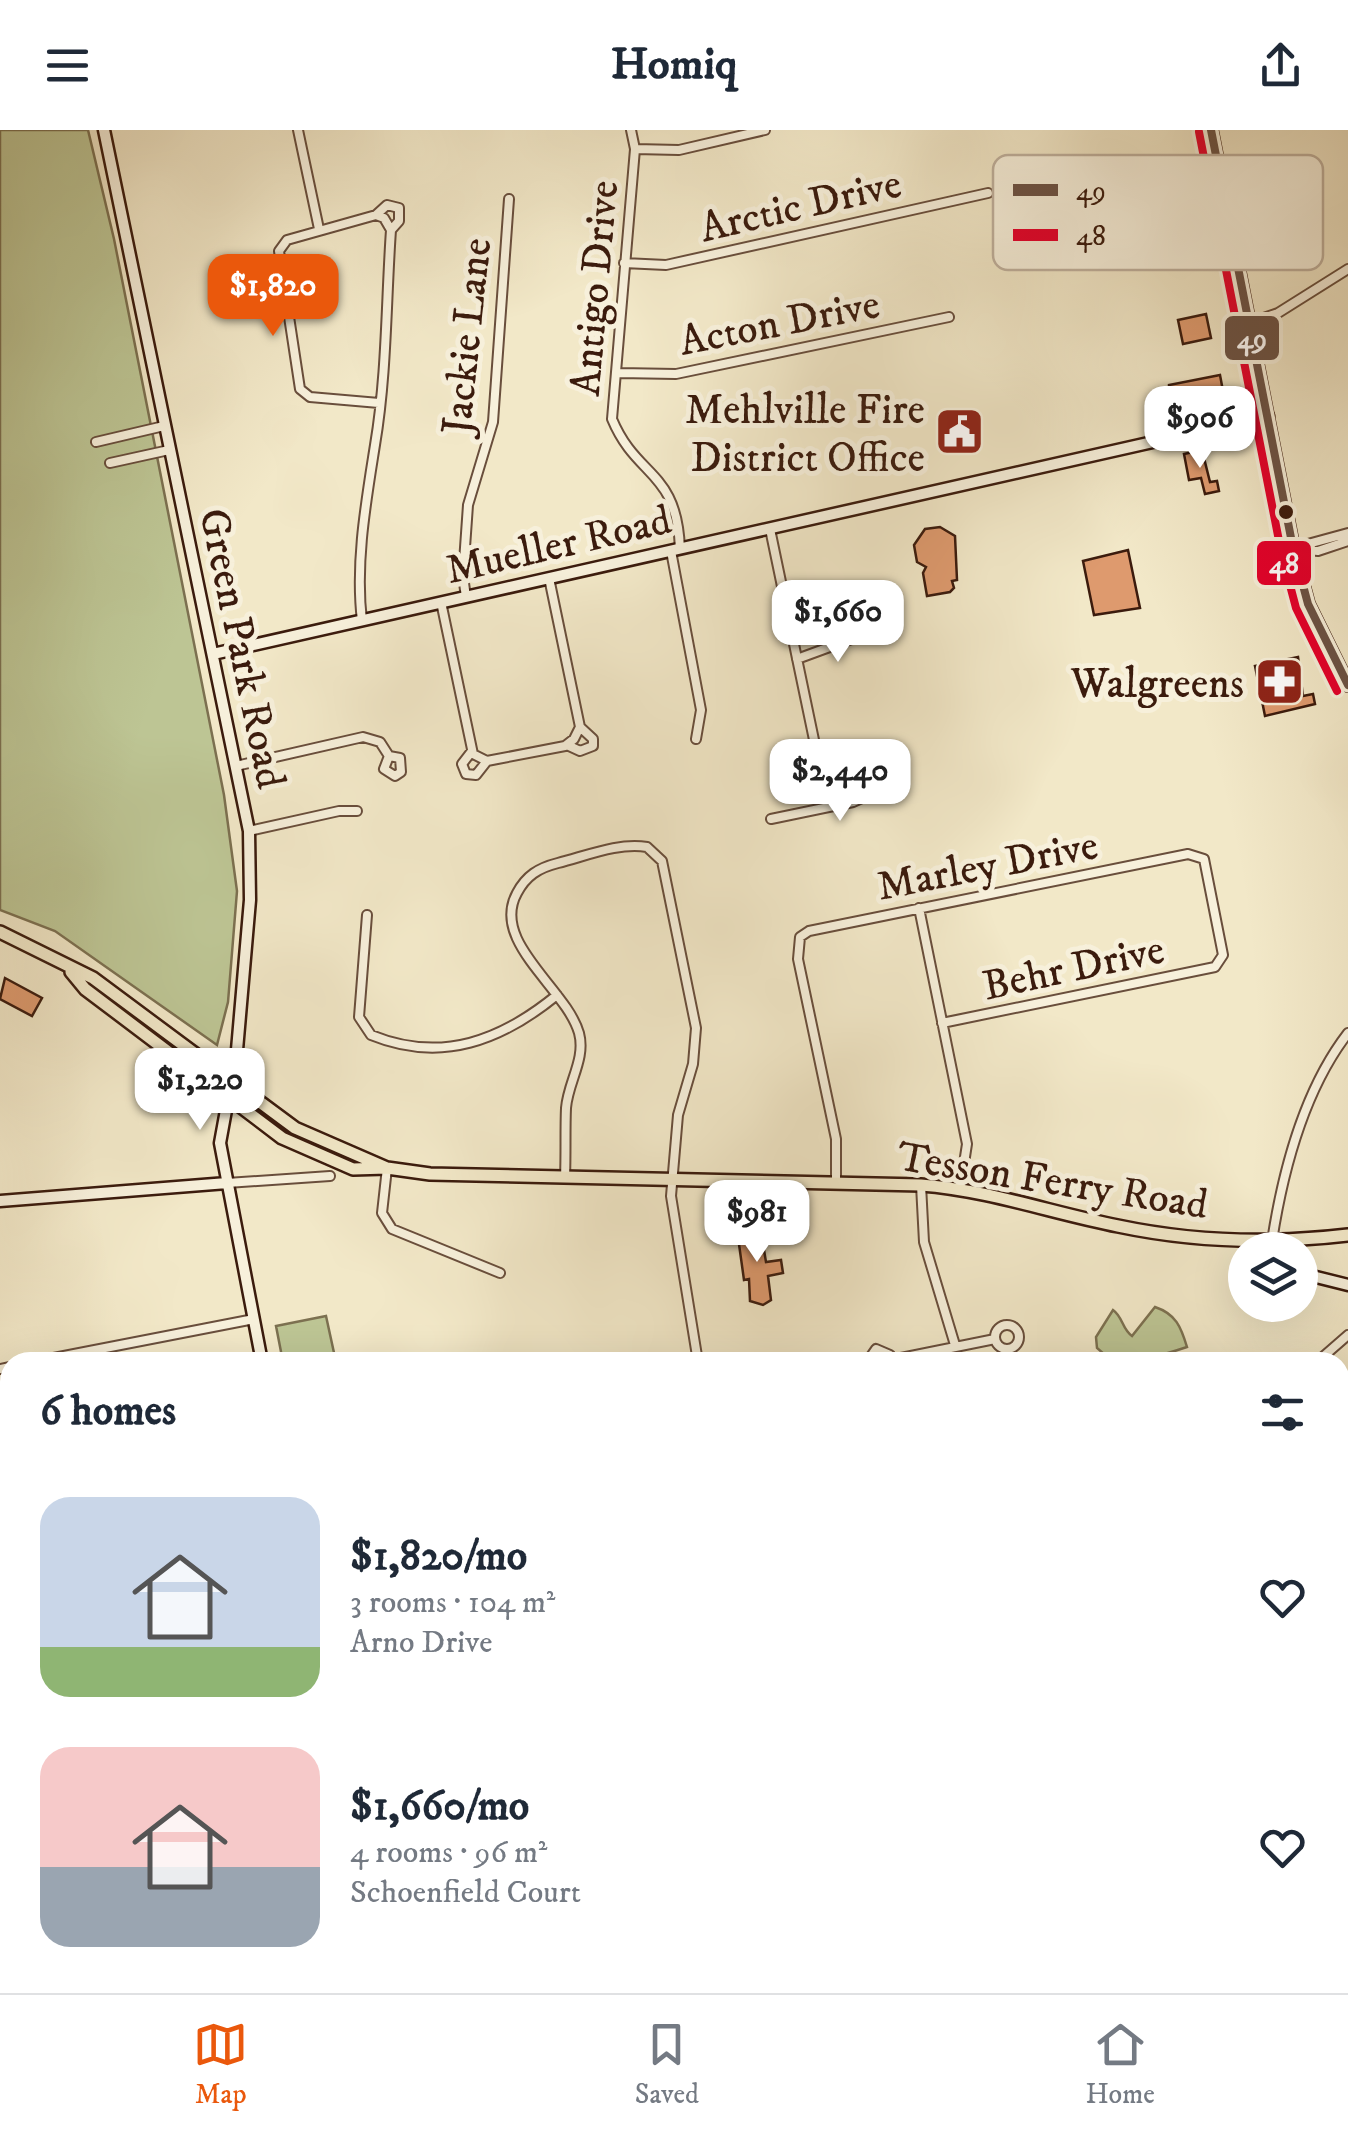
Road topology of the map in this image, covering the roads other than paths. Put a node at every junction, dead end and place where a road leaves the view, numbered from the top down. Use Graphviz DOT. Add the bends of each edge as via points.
graph roads {
  1 [pos="104,130"];
  2 [pos="298,130"];
  3 [pos="631,130"];
  4 [pos="764,130"];
  5 [pos="1210,130"];
  6 [pos="635,149"];
  7 [pos="1215,155"];
  8 [pos="988,193"];
  9 [pos="509,198"];
  10 [pos="376,216"];
  11 [pos="319,229"];
  12 [pos="391,230"];
  13 [pos="624,263"];
  14 [pos="1348,269"];
  15 [pos="1238,270"];
  16 [pos="949,318"];
  17 [pos="1249,322"];
  18 [pos="619,373"];
  19 [pos="379,403"];
  20 [pos="1268,416"];
  21 [pos="164,426"];
  22 [pos="96,442"];
  23 [pos="170,450"];
  24 [pos="110,464"];
  25 [pos="770,529"];
  26 [pos="1348,533"];
  27 [pos="1348,541"];
  28 [pos="1293,548"];
  29 [pos="675,550"];
  30 [pos="549,578"];
  31 [pos="466,597"];
  32 [pos="441,602"];
  33 [pos="362,620"];
  34 [pos="865,634"];
  35 [pos="213,654"];
  36 [pos="796,658"];
  37 [pos="1348,685"];
  38 [pos="580,727"];
  39 [pos="696,739"];
  40 [pos="571,742"];
  41 [pos="474,754"];
  42 [pos="388,756"];
  43 [pos="488,761"];
  44 [pos="236,766"];
  45 [pos="893,784"];
  46 [pos="828,808"];
  47 [pos="357,811"];
  48 [pos="771,819"];
  49 [pos="249,832"];
  50 [pos="919,908"];
  51 [pos="367,915"];
  52 [pos="0,932"];
  53 [pos="1215,967"];
  54 [pos="68,969"];
  55 [pos="558,994"];
  56 [pos="942,1023"];
  57 [pos="1348,1033"];
  58 [pos="237,1050"];
  59 [pos="210,1067"];
  60 [pos="232,1084"];
  61 [pos="229,1102"];
  62 [pos="387,1168"];
  63 [pos="330,1176"];
  64 [pos="566,1177"];
  65 [pos="673,1178"];
  66 [pos="836,1181"];
  67 [pos="227,1184"];
  68 [pos="921,1185"];
  69 [pos="960,1190"];
  70 [pos="0,1202"];
  71 [pos="1275,1232"];
  72 [pos="1348,1235"];
  73 [pos="1318,1239"];
  74 [pos="1228,1241"];
  75 [pos="500,1273"];
  76 [pos="1318,1278"];
  77 [pos="1348,1285"];
  78 [pos="254,1319"];
  79 [pos="1348,1335"];
  80 [pos="995,1338"];
  81 [pos="955,1345"];
  82 [pos="84,1352"];
  83 [pos="260,1352"];
  84 [pos="696,1352"];
  85 [pos="927,1352"];
  86 [pos="1328,1352"];
  1 -- 21 [label="street, Green Park Road"];
  2 -- 11 [label="street"];
  3 -- 6 [label="street, Antigo Drive"];
  4 -- 6 [label="street" via="679,150"];
  5 -- 7 [label="main road"];
  6 -- 13 [label="street, Antigo Drive"];
  8 -- 13 [label="street, Arctic Drive" via="666,264"];
  9 -- 31 [label="street, Jackie Lane" via="493,422 468,506"];
  10 -- 11 [label="street"];
  10 -- 12 [label="street"];
  10 -- 12 [label="street" via="387,205 399,208"];
  11 -- 19 [label="street" via="279,247 300,389 310,397"];
  12 -- 19 [label="street"];
  13 -- 18 [label="street, Antigo Drive"];
  14 -- 17 [label="street" via="1278,314"];
  15 -- 17 [label="main road"];
  16 -- 18 [label="street, Acton Drive" via="676,374"];
  17 -- 20 [label="main road"];
  18 -- 29 [label="street, Antigo Drive" via="612,420 622,442 665,485 675,506"];
  19 -- 33 [label="street"];
  20 -- 25 [label="street, Mueller Road"];
  20 -- 28 [label="main road"];
  21 -- 22 [label="street"];
  21 -- 23 [label="street, Green Park Road"];
  23 -- 24 [label="street"];
  23 -- 35 [label="street, Green Park Road"];
  25 -- 29 [label="street, Mueller Road"];
  25 -- 36 [label="street"];
  26 -- 28 [label="street"];
  27 -- 28 [label="street" via="1318,551"];
  28 -- 37 [label="main road" via="1308,604"];
  29 -- 30 [label="street, Mueller Road"];
  29 -- 39 [label="street, Antigo Drive" via="700,710"];
  30 -- 31 [label="street, Mueller Road"];
  30 -- 38 [label="street"];
  31 -- 32 [label="street, Mueller Road"];
  32 -- 33 [label="street, Mueller Road"];
  32 -- 41 [label="street"];
  33 -- 35 [label="street, Mueller Road"];
  34 -- 36 [label="street"];
  35 -- 44 [label="street, Green Park Road"];
  36 -- 46 [label="street"];
  38 -- 40 [label="street"];
  38 -- 40 [label="street" via="593,746 580,751"];
  40 -- 43 [label="street"];
  41 -- 43 [label="street"];
  41 -- 43 [label="street" via="462,764 466,774 476,775"];
  42 -- 44 [label="street" via="380,742 362,736"];
  44 -- 49 [label="street, Green Park Road"];
  45 -- 46 [label="street"];
  46 -- 48 [label="street"];
  47 -- 49 [label="street"];
  49 -- 58 [label="street, Green Park Road"];
  50 -- 53 [label="street, Marley Drive" via="1188,854 1204,860 1223,955"];
  50 -- 56 [label="street"];
  50 -- 66 [label="street, Marley Drive" via="800,938 798,959 836,1139"];
  51 -- 55 [label="street" via="359,1017 371,1035 414,1047 460,1047 508,1030"];
  52 -- 54 [label="main road, Tesson Ferry Road"];
  53 -- 56 [label="street, Behr Drive"];
  54 -- 59 [label="main road, Tesson Ferry Road" via="93,978"];
  54 -- 61 [label="main road, Tesson Ferry Road" via="84,989"];
  55 -- 64 [label="street" via="581,1046 566,1106"];
  55 -- 65 [label="street" via="514,935 513,900 526,878 547,866 635,845 655,850 696,1028"];
  56 -- 69 [label="street" via="967,1144"];
  57 -- 71 [label="street" via="1307,1106"];
  58 -- 59 [label="street"];
  58 -- 60 [label="street, Green Park Road"];
  59 -- 60 [label="main road, Tesson Ferry Road"];
  60 -- 61 [label="street, Green Park Road"];
  60 -- 62 [label="main road, Tesson Ferry Road" via="295,1128"];
  61 -- 62 [label="main road, Tesson Ferry Road" via="315,1156 363,1172"];
  61 -- 67 [label="street, Green Park Road" via="220,1136"];
  62 -- 64 [label="main road, Tesson Ferry Road"];
  62 -- 75 [label="street" via="382,1212 392,1229"];
  63 -- 67 [label="street"];
  64 -- 65 [label="main road, Tesson Ferry Road"];
  65 -- 66 [label="main road, Tesson Ferry Road"];
  65 -- 84 [label="street"];
  66 -- 68 [label="main road, Tesson Ferry Road"];
  67 -- 70 [label="street"];
  67 -- 78 [label="street, Green Park Road"];
  68 -- 69 [label="main road, Tesson Ferry Road"];
  68 -- 81 [label="street" via="924,1242"];
  69 -- 74 [label="main road, Tesson Ferry Road" via="1156,1234"];
  72 -- 73 [label="main road, Tesson Ferry Road"];
  76 -- 77 [label="street"];
  78 -- 82 [label="street"];
  78 -- 83 [label="street, Green Park Road"];
  79 -- 86 [label="street"];
  80 -- 81 [label="street"];
  81 -- 85 [label="street"];
}
